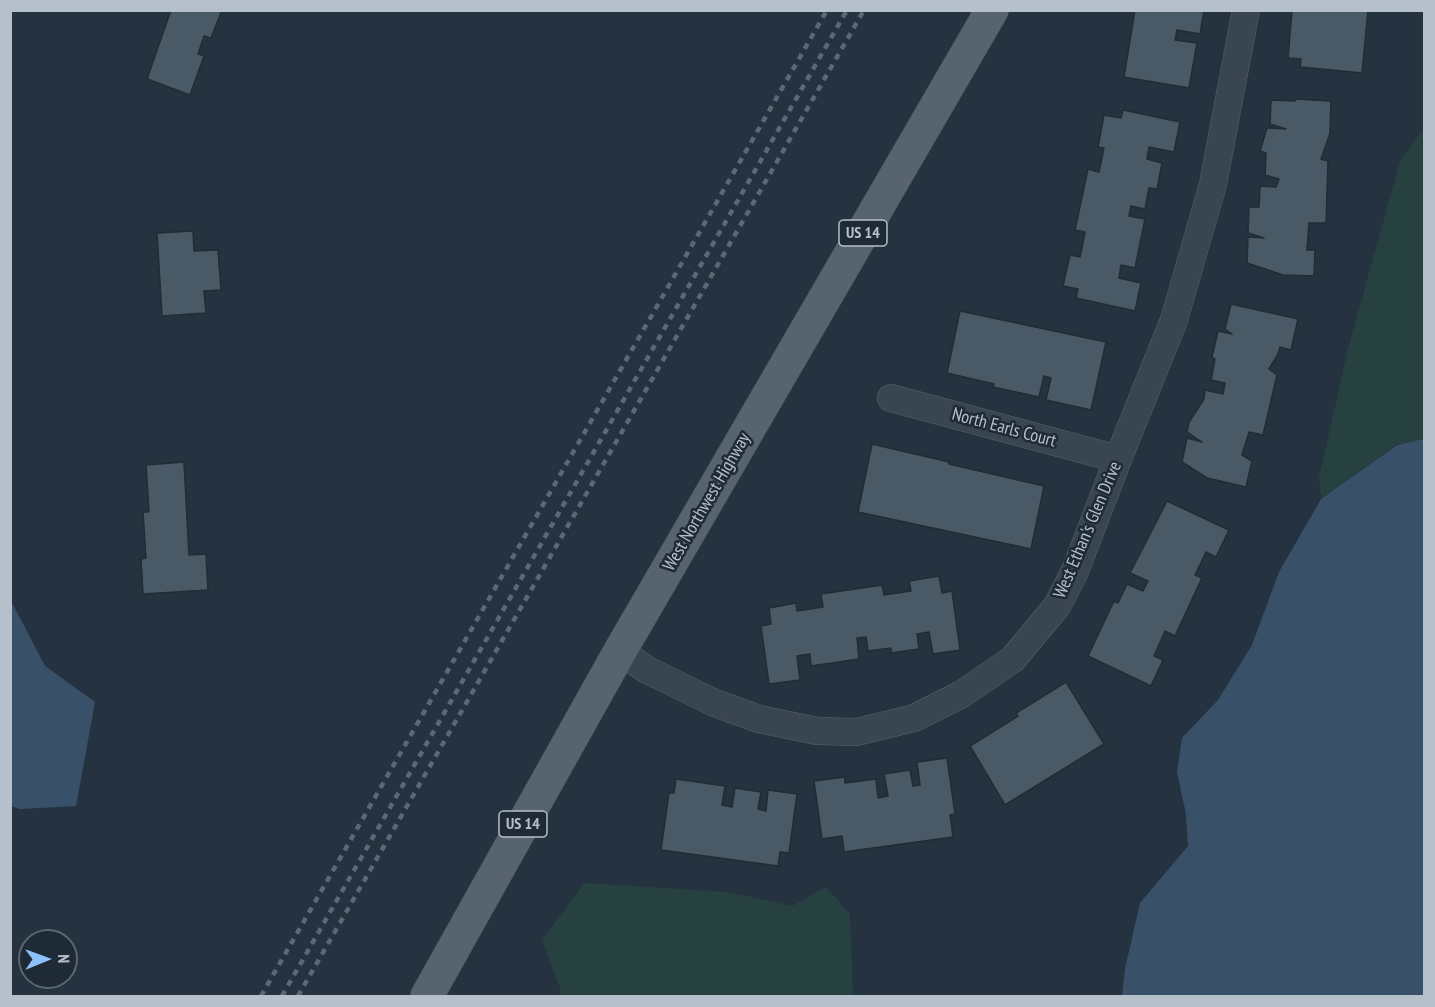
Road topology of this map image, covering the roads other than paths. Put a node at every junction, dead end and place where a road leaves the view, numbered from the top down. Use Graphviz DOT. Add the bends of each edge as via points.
graph roads {
  1 [pos="992,10"];
  2 [pos="1246,10"];
  3 [pos="891,398"];
  4 [pos="1118,459"];
  5 [pos="620,651"];
  6 [pos="427,996"];
  1 -- 5 [label="main road, West Northwest Highway / US 14"];
  2 -- 4 [label="street, West Ethan's Glen Drive" via="1213,184 1174,320"];
  3 -- 4 [label="street, North Earls Court"];
  4 -- 5 [label="street, West Ethan's Glen Drive" via="1075,571 1057,606 1013,659 962,694 914,718 857,732 817,731 759,719 705,699 647,670"];
  5 -- 6 [label="main road, West Northwest Highway / US 14"];
}
